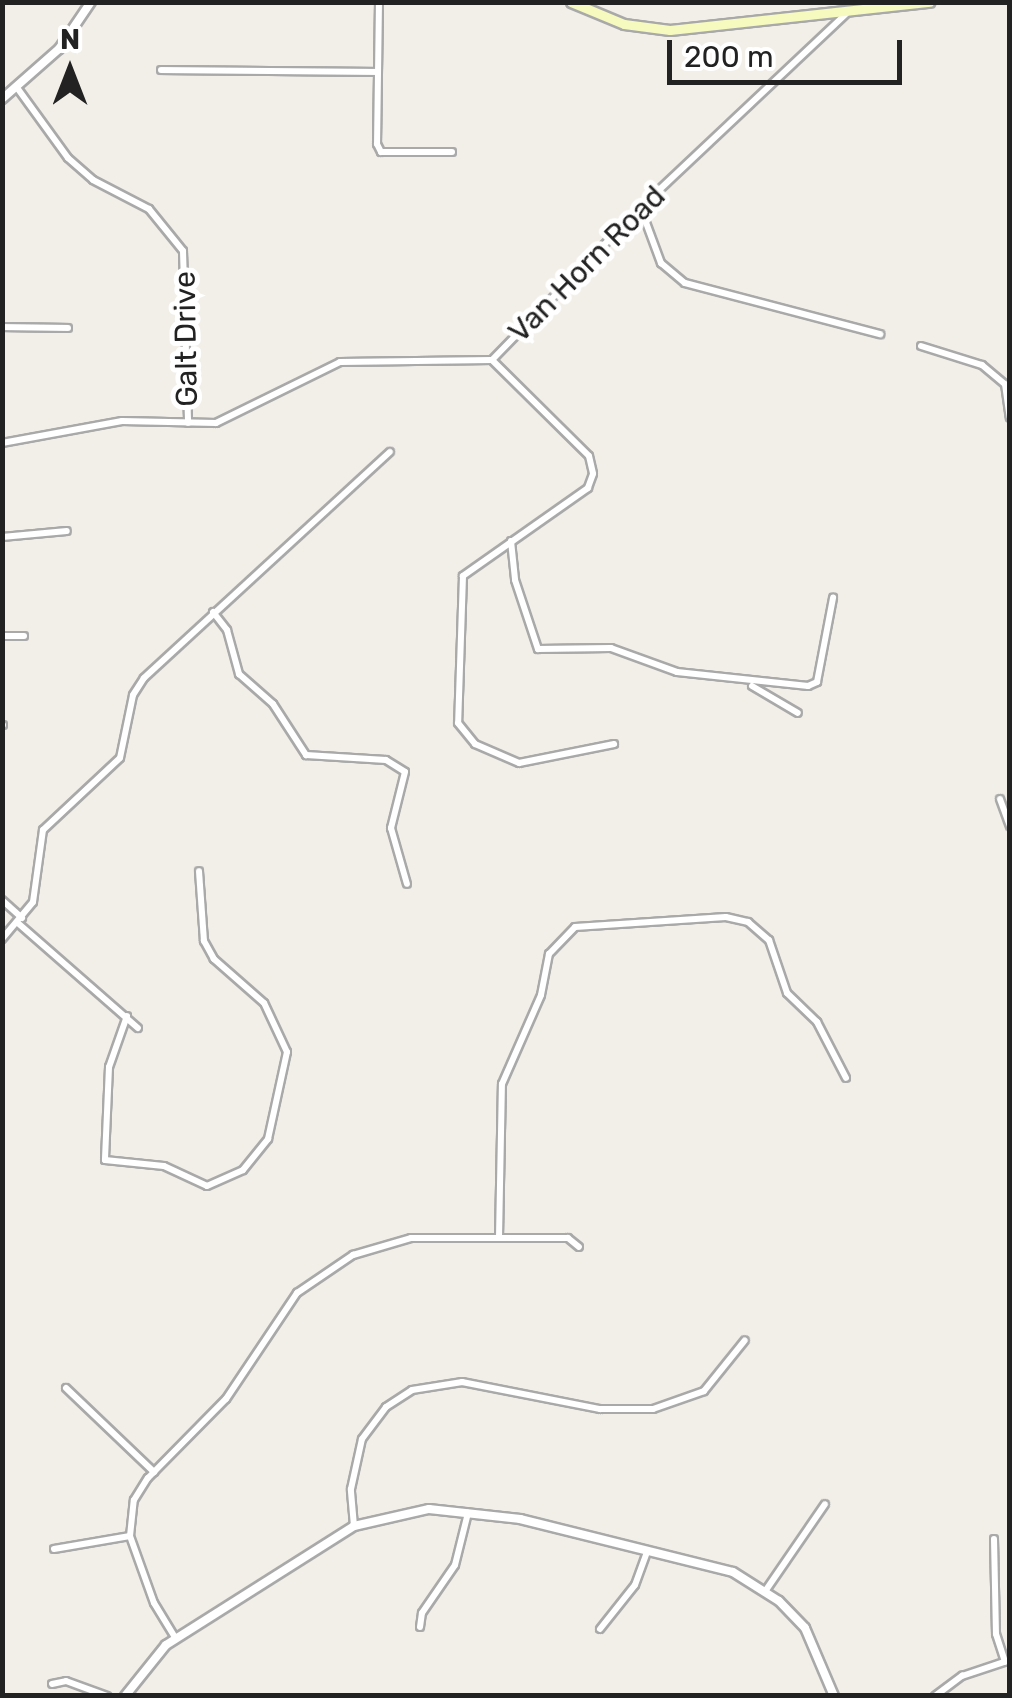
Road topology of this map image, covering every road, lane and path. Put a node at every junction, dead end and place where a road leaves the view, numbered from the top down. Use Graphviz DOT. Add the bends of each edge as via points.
graph roads {
  1 [pos="91,2"];
  2 [pos="380,2"];
  3 [pos="571,2"];
  4 [pos="805,2"];
  5 [pos="929,2"];
  6 [pos="846,14"];
  7 [pos="806,19"];
  8 [pos="161,70"];
  9 [pos="378,72"];
  10 [pos="18,90"];
  11 [pos="2,99"];
  12 [pos="452,152"];
  13 [pos="640,208"];
  14 [pos="2,328"];
  15 [pos="68,328"];
  16 [pos="880,334"];
  17 [pos="921,346"];
  18 [pos="492,360"];
  19 [pos="1010,418"];
  20 [pos="188,423"];
  21 [pos="2,443"];
  22 [pos="390,452"];
  23 [pos="67,531"];
  24 [pos="2,537"];
  25 [pos="512,541"];
  26 [pos="833,598"];
  27 [pos="213,612"];
  28 [pos="2,636"];
  29 [pos="24,636"];
  30 [pos="746,683"];
  31 [pos="798,713"];
  32 [pos="614,744"];
  33 [pos="1000,799"];
  34 [pos="1010,826"];
  35 [pos="199,871"];
  36 [pos="407,884"];
  37 [pos="2,900"];
  38 [pos="20,921"];
  39 [pos="2,939"];
  40 [pos="127,1016"];
  41 [pos="138,1028"];
  42 [pos="846,1078"];
  43 [pos="499,1238"];
  44 [pos="579,1248"];
  45 [pos="746,1340"];
  46 [pos="66,1388"];
  47 [pos="154,1472"];
  48 [pos="826,1504"];
  49 [pos="468,1513"];
  50 [pos="354,1526"];
  51 [pos="130,1536"];
  52 [pos="994,1539"];
  53 [pos="54,1549"];
  54 [pos="648,1550"];
  55 [pos="766,1590"];
  56 [pos="420,1626"];
  57 [pos="600,1629"];
  58 [pos="176,1638"];
  59 [pos="1007,1661"];
  60 [pos="52,1684"];
  61 [pos="108,1696"];
  62 [pos="124,1696"];
  63 [pos="834,1696"];
  64 [pos="935,1696"];
  1 -- 10 [label="street" via="59,49"];
  2 -- 9 [label="street"];
  3 -- 7 [label="main road" via="654,29"];
  4 -- 7 [label="street"];
  5 -- 6 [label="main road"];
  6 -- 7 [label="main road"];
  6 -- 13 [label="street, Van Horn Road"];
  8 -- 9 [label="street"];
  9 -- 12 [label="street" via="382,152"];
  10 -- 11 [label="street"];
  10 -- 20 [label="street, Galt Drive" via="68,158 92,180 149,209 183,251"];
  13 -- 16 [label="street" via="660,263 685,283"];
  13 -- 18 [label="street, Van Horn Road"];
  14 -- 15 [label="street"];
  17 -- 19 [label="street" via="982,364 1005,384"];
  18 -- 20 [label="street" via="340,362 237,418"];
  18 -- 25 [label="street, Van Horn Road" via="527,388 593,462 588,488"];
  20 -- 21 [label="street" via="91,424"];
  22 -- 27 [label="street"];
  23 -- 24 [label="street"];
  25 -- 30 [label="street" via="515,580 538,649 611,648 676,672"];
  25 -- 32 [label="street, Van Horn Road" via="460,583 463,735 519,764"];
  26 -- 30 [label="street" via="817,682"];
  27 -- 36 [label="street" via="227,630 240,674 273,704 306,754 386,760 405,772 392,828"];
  27 -- 38 [label="street" via="138,686 120,758 43,830 40,880"];
  28 -- 29 [label="street"];
  30 -- 31 [label="street"];
  33 -- 34 [label="street"];
  35 -- 40 [label="street" via="204,942 264,1004 286,1052 268,1138 243,1170 207,1186 164,1166 105,1160 109,1066"];
  37 -- 38 [label="street"];
  38 -- 39 [label="street"];
  38 -- 40 [label="street"];
  40 -- 41 [label="street"];
  42 -- 43 [label="street" via="817,1022 787,992 770,940 748,922 726,917 575,927 550,954 541,995 502,1084"];
  43 -- 44 [label="street" via="568,1238"];
  43 -- 47 [label="street" via="396,1240 329,1268 297,1293 226,1399"];
  45 -- 50 [label="street" via="704,1391 653,1409 600,1410 462,1382 412,1390 378,1414 362,1439 350,1488"];
  46 -- 47 [label="street"];
  47 -- 51 [label="street" via="134,1500"];
  48 -- 55 [label="street"];
  49 -- 50 [label="street" via="415,1510"];
  49 -- 54 [label="street"];
  49 -- 56 [label="street" via="455,1565"];
  50 -- 58 [label="street"];
  51 -- 53 [label="street"];
  51 -- 58 [label="street" via="154,1603"];
  52 -- 59 [label="street" via="996,1634"];
  54 -- 55 [label="street" via="720,1567"];
  54 -- 57 [label="street" via="635,1585"];
  55 -- 63 [label="street" via="812,1638"];
  58 -- 62 [label="street" via="147,1661"];
  59 -- 64 [label="street" via="962,1676"];
  60 -- 61 [label="street" via="66,1681"];
}
